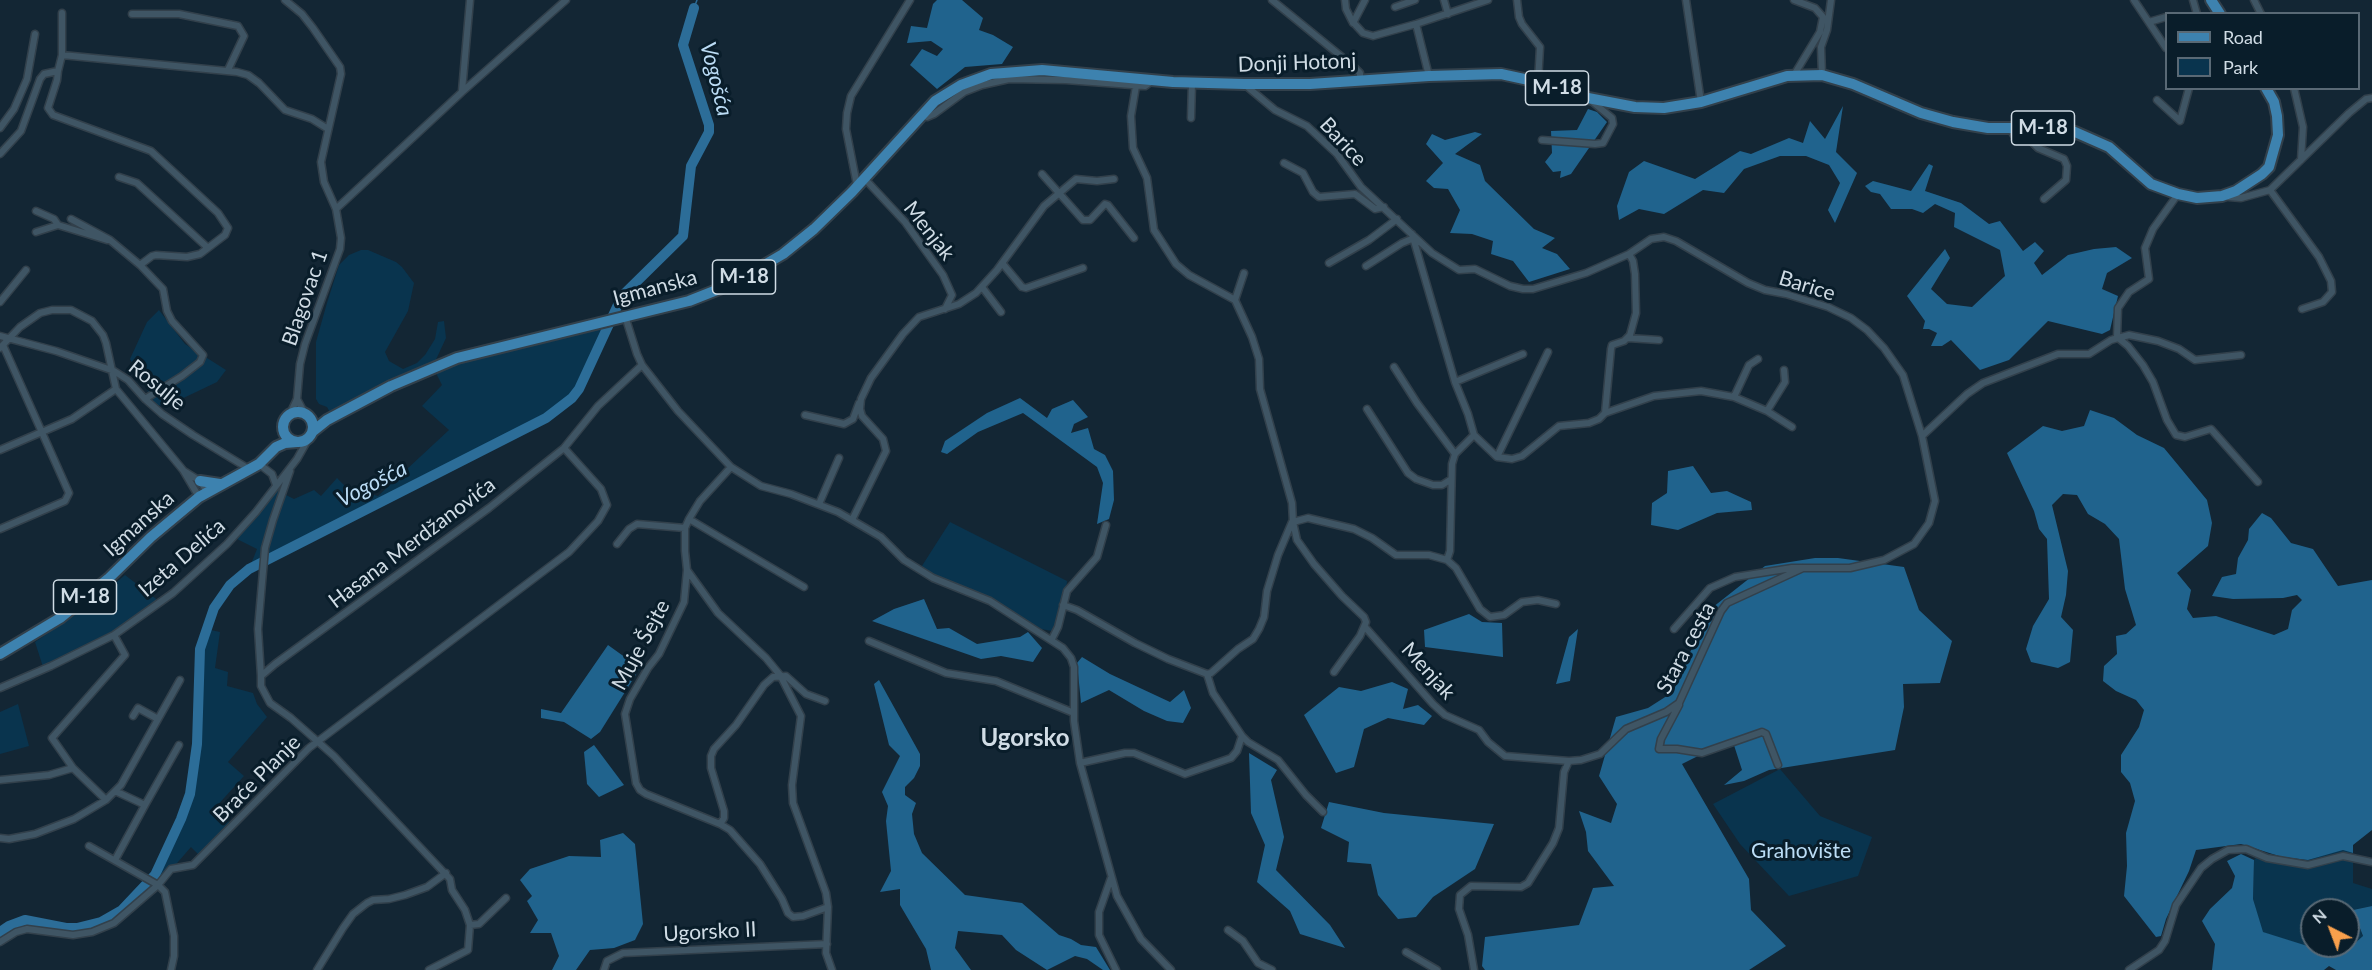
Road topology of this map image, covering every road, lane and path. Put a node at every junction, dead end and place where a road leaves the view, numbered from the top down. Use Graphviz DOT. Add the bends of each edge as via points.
graph roads {
  1 [pos="285,0"];
  2 [pos="470,0"];
  3 [pos="566,0"];
  4 [pos="910,0"];
  5 [pos="1272,0"];
  6 [pos="1345,0"];
  7 [pos="1365,0"];
  8 [pos="1415,0"];
  9 [pos="1444,0"];
  10 [pos="1488,0"];
  11 [pos="1517,0"];
  12 [pos="1686,0"];
  13 [pos="1794,0"];
  14 [pos="1831,0"];
  15 [pos="2134,0"];
  16 [pos="1395,7"];
  17 [pos="62,13"];
  18 [pos="132,14"];
  19 [pos="1448,14"];
  20 [pos="2165,17"];
  21 [pos="2149,22"];
  22 [pos="1353,23"];
  23 [pos="1416,24"];
  24 [pos="35,34"];
  25 [pos="2165,46"];
  26 [pos="62,55"];
  27 [pos="58,70"];
  28 [pos="228,70"];
  29 [pos="1004,72"];
  30 [pos="1822,75"];
  31 [pos="1429,76"];
  32 [pos="1794,76"];
  33 [pos="1152,80"];
  34 [pos="1360,81"];
  35 [pos="1538,82"];
  36 [pos="1192,83"];
  37 [pos="1244,84"];
  38 [pos="1136,86"];
  39 [pos="2188,90"];
  40 [pos="2267,90"];
  41 [pos="2294,90"];
  42 [pos="462,92"];
  43 [pos="1588,98"];
  44 [pos="2372,98"];
  45 [pos="2157,100"];
  46 [pos="1701,102"];
  47 [pos="922,114"];
  48 [pos="1191,118"];
  49 [pos="2010,127"];
  50 [pos="0,128"];
  51 [pos="328,129"];
  52 [pos="1542,140"];
  53 [pos="0,154"];
  54 [pos="2301,161"];
  55 [pos="1284,163"];
  56 [pos="1042,174"];
  57 [pos="119,177"];
  58 [pos="1114,179"];
  59 [pos="861,182"];
  60 [pos="2270,190"];
  61 [pos="1059,192"];
  62 [pos="2178,194"];
  63 [pos="2222,196"];
  64 [pos="2044,199"];
  65 [pos="1384,207"];
  66 [pos="336,209"];
  67 [pos="36,211"];
  68 [pos="71,219"];
  69 [pos="1397,219"];
  70 [pos="58,225"];
  71 [pos="36,232"];
  72 [pos="1413,236"];
  73 [pos="1134,238"];
  74 [pos="110,240"];
  75 [pos="208,248"];
  76 [pos="1629,254"];
  77 [pos="1002,263"];
  78 [pos="1329,263"];
  79 [pos="140,265"];
  80 [pos="1366,266"];
  81 [pos="1083,268"];
  82 [pos="26,270"];
  83 [pos="1244,273"];
  84 [pos="982,287"];
  85 [pos="1235,300"];
  86 [pos="0,302"];
  87 [pos="2302,309"];
  88 [pos="944,310"];
  89 [pos="1001,312"];
  90 [pos="625,316"];
  91 [pos="0,336"];
  92 [pos="2117,337"];
  93 [pos="9,338"];
  94 [pos="1628,338"];
  95 [pos="1659,340"];
  96 [pos="2,347"];
  97 [pos="1548,352"];
  98 [pos="1523,354"];
  99 [pos="2241,355"];
  100 [pos="1758,359"];
  101 [pos="642,365"];
  102 [pos="1394,367"];
  103 [pos="1784,370"];
  104 [pos="114,371"];
  105 [pos="1455,382"];
  106 [pos="116,389"];
  107 [pos="1734,397"];
  108 [pos="145,399"];
  109 [pos="297,399"];
  110 [pos="861,401"];
  111 [pos="1367,409"];
  112 [pos="1767,411"];
  113 [pos="1605,413"];
  114 [pos="805,415"];
  115 [pos="289,416"];
  116 [pos="308,416"];
  117 [pos="327,420"];
  118 [pos="1792,427"];
  119 [pos="284,428"];
  120 [pos="44,432"];
  121 [pos="311,434"];
  122 [pos="1474,435"];
  123 [pos="1922,436"];
  124 [pos="299,445"];
  125 [pos="276,447"];
  126 [pos="564,448"];
  127 [pos="0,450"];
  128 [pos="1455,454"];
  129 [pos="1497,457"];
  130 [pos="839,458"];
  131 [pos="254,466"];
  132 [pos="292,466"];
  133 [pos="731,467"];
  134 [pos="183,470"];
  135 [pos="1450,480"];
  136 [pos="200,481"];
  137 [pos="2258,482"];
  138 [pos="220,484"];
  139 [pos="276,485"];
  140 [pos="203,494"];
  141 [pos="819,504"];
  142 [pos="689,519"];
  143 [pos="852,520"];
  144 [pos="1293,522"];
  145 [pos="1106,525"];
  146 [pos="685,528"];
  147 [pos="0,529"];
  148 [pos="617,544"];
  149 [pos="1447,560"];
  150 [pos="1803,568"];
  151 [pos="687,570"];
  152 [pos="804,587"];
  153 [pos="1556,604"];
  154 [pos="1063,605"];
  155 [pos="1365,627"];
  156 [pos="1674,629"];
  157 [pos="114,634"];
  158 [pos="1052,639"];
  159 [pos="869,641"];
  160 [pos="0,654"];
  161 [pos="1334,672"];
  162 [pos="1207,674"];
  163 [pos="780,675"];
  164 [pos="261,676"];
  165 [pos="180,680"];
  166 [pos="0,688"];
  167 [pos="825,701"];
  168 [pos="1679,703"];
  169 [pos="1074,713"];
  170 [pos="133,716"];
  171 [pos="158,719"];
  172 [pos="1242,736"];
  173 [pos="319,742"];
  174 [pos="179,745"];
  175 [pos="1569,761"];
  176 [pos="1080,763"];
  177 [pos="1778,765"];
  178 [pos="73,768"];
  179 [pos="0,780"];
  180 [pos="115,791"];
  181 [pos="106,800"];
  182 [pos="145,804"];
  183 [pos="1323,812"];
  184 [pos="720,824"];
  185 [pos="0,838"];
  186 [pos="88,846"];
  187 [pos="115,860"];
  188 [pos="2372,862"];
  189 [pos="446,873"];
  190 [pos="1111,877"];
  191 [pos="156,884"];
  192 [pos="506,898"];
  193 [pos="828,908"];
  194 [pos="470,925"];
  195 [pos="1228,930"];
  196 [pos="0,942"];
  197 [pos="827,944"];
  198 [pos="1406,952"];
  199 [pos="171,970"];
  200 [pos="317,970"];
  201 [pos="429,970"];
  202 [pos="604,970"];
  203 [pos="832,970"];
  204 [pos="1116,970"];
  205 [pos="1171,970"];
  206 [pos="1272,970"];
  207 [pos="1437,970"];
  208 [pos="1474,970"];
  209 [pos="2129,970"];
  1 -- 51 [label="street, Blagovac 1" via="302,14 340,67 339,89"];
  2 -- 42 [label="street"];
  3 -- 42 [label="street"];
  4 -- 59 [label="street" via="849,105 846,129"];
  5 -- 34 [label="street" via="1353,66 1360,73"];
  6 -- 22 [label="street"];
  7 -- 22 [label="street"];
  8 -- 16 [label="street"];
  9 -- 19 [label="street"];
  10 -- 19 [label="street"];
  11 -- 35 [label="street" via="1522,24 1540,47"];
  12 -- 46 [label="street"];
  13 -- 32 [label="street" via="1815,8 1823,17 1820,32"];
  14 -- 30 [label="street" via="1821,47"];
  15 -- 21 [label="street"];
  17 -- 26 [label="street"];
  18 -- 28 [label="street" via="179,14 238,26 244,36"];
  19 -- 23 [label="street"];
  20 -- 21 [label="street"];
  21 -- 25 [label="street"];
  22 -- 23 [label="street" via="1373,36"];
  23 -- 31 [label="street"];
  24 -- 50 [label="street" via="27,79 14,109"];
  26 -- 27 [label="street"];
  26 -- 28 [label="street"];
  27 -- 53 [label="street" via="44,74 21,130"];
  27 -- 75 [label="street" via="48,108 52,115 156,155 226,225 227,232"];
  28 -- 51 [label="street" via="248,75 285,110"];
  29 -- 33 [label="main road, Donji Hotonj / M-18" via="1065,71"];
  29 -- 47 [label="main road, Igmanska / M-18" via="961,85"];
  30 -- 32 [label="main road, Donji Hotonj / M-18"];
  30 -- 49 [label="main road, Donji Hotonj / M-18" via="1953,122"];
  31 -- 34 [label="main road, Donji Hotonj / M-18"];
  31 -- 35 [label="main road, Donji Hotonj / M-18" via="1501,74"];
  32 -- 46 [label="main road, Donji Hotonj / M-18"];
  33 -- 36 [label="main road, Donji Hotonj / M-18"];
  33 -- 38 [label="street" via="1145,86"];
  34 -- 37 [label="main road, Donji Hotonj / M-18"];
  35 -- 43 [label="main road, Donji Hotonj / M-18"];
  36 -- 37 [label="main road, Donji Hotonj / M-18"];
  36 -- 48 [label="street"];
  37 -- 65 [label="street, Barice" via="1275,110 1307,126"];
  38 -- 47 [label="street" via="1009,79 964,92 927,117"];
  38 -- 85 [label="street" via="1131,116 1133,148 1147,178 1154,230 1176,264"];
  39 -- 45 [label="street" via="2180,121"];
  40 -- 63 [label="main road, M-18" via="2277,116 2274,157 2262,174"];
  41 -- 54 [label="street" via="2302,127"];
  42 -- 66 [label="street"];
  43 -- 46 [label="main road, Donji Hotonj / M-18" via="1635,107 1664,108"];
  43 -- 52 [label="street, Donji Hotonj" via="1612,118 1604,142"];
  44 -- 54 [label="street" via="2349,113"];
  47 -- 59 [label="main road, Igmanska / M-18"];
  49 -- 62 [label="main road, M-18" via="2050,128 2090,137 2109,147 2151,184"];
  49 -- 64 [label="street" via="2013,134 2028,137 2038,148 2064,159 2067,165 2066,180"];
  51 -- 66 [label="street, Blagovac 1" via="322,172"];
  54 -- 60 [label="street"];
  55 -- 65 [label="street, Barice" via="1303,173 1319,197 1355,194 1375,209"];
  56 -- 61 [label="street"];
  57 -- 75 [label="street" via="137,183"];
  58 -- 61 [label="street" via="1076,179"];
  59 -- 88 [label="street, Menjak" via="904,222 943,275 952,295"];
  59 -- 90 [label="main road, Igmanska / M-18" via="808,234 761,268 708,294"];
  60 -- 63 [label="street" via="2241,198"];
  60 -- 87 [label="street" via="2319,257 2331,281 2332,292 2323,302"];
  61 -- 73 [label="street" via="1087,221 1108,205"];
  61 -- 77 [label="street" via="1030,222"];
  62 -- 63 [label="main road, M-18" via="2197,198"];
  62 -- 92 [label="street" via="2153,229 2145,248 2149,279 2129,292 2118,308"];
  65 -- 69 [label="street, Barice"];
  66 -- 109 [label="street, Blagovac 1" via="340,249 305,344"];
  67 -- 70 [label="street"];
  68 -- 74 [label="street"];
  69 -- 72 [label="street, Barice"];
  69 -- 78 [label="street"];
  70 -- 71 [label="street"];
  70 -- 74 [label="street"];
  72 -- 76 [label="street, Barice" via="1452,267 1475,269 1523,289 1586,273"];
  72 -- 80 [label="street"];
  72 -- 105 [label="street, Barice"];
  74 -- 79 [label="street"];
  75 -- 79 [label="street" via="194,256 152,256"];
  76 -- 94 [label="street" via="1634,267 1636,314"];
  76 -- 123 [label="street, Barice" via="1651,239 1664,237 1765,290 1828,307 1851,318 1884,348 1903,375"];
  77 -- 81 [label="street" via="1026,288"];
  77 -- 84 [label="street"];
  79 -- 108 [label="street" via="163,289 169,316 203,355 182,376"];
  82 -- 86 [label="street"];
  83 -- 85 [label="street"];
  84 -- 88 [label="street" via="967,300"];
  84 -- 89 [label="street"];
  85 -- 144 [label="street, Menjak" via="1259,359 1260,389 1292,503"];
  88 -- 110 [label="street" via="928,313 911,324 871,378"];
  90 -- 101 [label="street"];
  90 -- 117 [label="main road, Igmanska / M-18" via="441,364"];
  91 -- 93 [label="street, Rosulje"];
  92 -- 99 [label="street" via="2129,334 2151,339 2179,349 2194,360"];
  92 -- 123 [label="street" via="2090,354 2058,354 1983,383"];
  92 -- 137 [label="street" via="2143,365 2176,435 2185,437 2211,429"];
  93 -- 96 [label="street"];
  93 -- 104 [label="street, Rosulje"];
  93 -- 104 [label="street" via="40,313 71,310 98,327"];
  94 -- 95 [label="street"];
  94 -- 113 [label="street" via="1612,345"];
  96 -- 120 [label="street"];
  97 -- 129 [label="street"];
  98 -- 105 [label="street"];
  100 -- 107 [label="street" via="1749,364"];
  101 -- 126 [label="street, Hasana Merdžanovića" via="598,406"];
  101 -- 133 [label="street" via="678,411"];
  102 -- 128 [label="street"];
  103 -- 112 [label="street" via="1785,382"];
  104 -- 106 [label="street"];
  104 -- 108 [label="street, Rosulje"];
  105 -- 122 [label="street, Barice"];
  106 -- 120 [label="street" via="87,411"];
  106 -- 134 [label="street"];
  107 -- 112 [label="street"];
  107 -- 113 [label="street" via="1701,392 1654,396"];
  108 -- 131 [label="street, Rosulje" via="193,435"];
  109 -- 115 [label="street"];
  109 -- 116 [label="street"];
  110 -- 114 [label="street" via="849,423"];
  110 -- 143 [label="street" via="862,416 883,439 886,451"];
  111 -- 135 [label="street" via="1408,473 1433,485"];
  112 -- 118 [label="street"];
  113 -- 129 [label="street" via="1589,423 1559,426 1521,456"];
  115 -- 116 [label="main road"];
  115 -- 119 [label="main road, M-18"];
  116 -- 117 [label="main road"];
  116 -- 121 [label="main road"];
  117 -- 121 [label="main road, Igmanska / M-18"];
  119 -- 124 [label="main road" via="288,438"];
  119 -- 125 [label="main road, Igmanska / M-18"];
  120 -- 127 [label="street"];
  120 -- 147 [label="street" via="68,497"];
  121 -- 124 [label="main road, M-18"];
  122 -- 128 [label="street"];
  122 -- 129 [label="street, Barice"];
  123 -- 150 [label="street, Stara cesta" via="1935,501 1929,523 1914,544 1884,560 1850,568"];
  124 -- 125 [label="main road, M-18" via="285,443"];
  124 -- 132 [label="street, Izeta Delića"];
  125 -- 131 [label="main road, Igmanska / M-18"];
  126 -- 164 [label="street, Hasana Merdžanovića"];
  126 -- 173 [label="street" via="605,494 607,505 598,521 569,552"];
  128 -- 135 [label="street"];
  130 -- 141 [label="street"];
  131 -- 138 [label="main road, Igmanska / M-18"];
  131 -- 139 [label="street, Rosulje" via="268,471"];
  132 -- 139 [label="street, Izeta Delića"];
  132 -- 164 [label="street" via="266,548 258,629"];
  133 -- 141 [label="street" via="761,486"];
  133 -- 142 [label="street, Muje Šejte"];
  134 -- 136 [label="street"];
  134 -- 140 [label="street"];
  135 -- 149 [label="street"];
  136 -- 138 [label="main road"];
  136 -- 140 [label="street"];
  138 -- 140 [label="main road, Igmanska / M-18"];
  139 -- 157 [label="street, Izeta Delića" via="227,544 173,593"];
  140 -- 160 [label="main road, Igmanska / M-18" via="60,618"];
  141 -- 143 [label="street"];
  142 -- 146 [label="street, Muje Šejte"];
  142 -- 152 [label="street"];
  143 -- 158 [label="street" via="881,537 904,560 926,574 990,601"];
  144 -- 149 [label="street" via="1308,518 1354,529 1396,555 1429,555"];
  144 -- 155 [label="street, Menjak" via="1297,540 1364,617"];
  144 -- 162 [label="street" via="1278,555 1264,617 1254,639"];
  145 -- 154 [label="street" via="1097,557 1066,591"];
  146 -- 148 [label="street" via="637,524"];
  146 -- 151 [label="street, Muje Šejte"];
  149 -- 153 [label="street" via="1480,609 1490,616 1504,615 1522,602"];
  150 -- 156 [label="street, Stara cesta" via="1735,577 1710,588"];
  150 -- 168 [label="street, Stara cesta" via="1727,603"];
  151 -- 163 [label="street, Muje Šejte" via="718,613"];
  151 -- 184 [label="street, Muje Šejte" via="684,602 659,654 630,699 627,726 640,790"];
  154 -- 158 [label="street"];
  154 -- 162 [label="street" via="1168,659"];
  155 -- 161 [label="street"];
  155 -- 175 [label="street, Menjak" via="1445,715 1479,730 1506,756"];
  157 -- 166 [label="street, Izeta Delića"];
  157 -- 178 [label="street" via="125,655 52,738"];
  158 -- 169 [label="street" via="1071,658 1074,667"];
  159 -- 169 [label="street" via="946,673 996,681"];
  162 -- 172 [label="street" via="1213,693"];
  163 -- 167 [label="street, Muje Šejte"];
  163 -- 184 [label="street" via="768,680 711,756 724,811"];
  163 -- 193 [label="street, Muje Šejte" via="801,716 792,785 796,815"];
  164 -- 173 [label="street" via="261,686 270,703"];
  165 -- 171 [label="street"];
  168 -- 175 [label="street, Stara cesta" via="1626,729 1600,754"];
  168 -- 177 [label="street" via="1659,749 1702,753 1762,732"];
  169 -- 176 [label="street"];
  170 -- 171 [label="street" via="138,708"];
  171 -- 180 [label="street"];
  172 -- 176 [label="street" via="1231,758 1185,774 1134,753"];
  172 -- 183 [label="street" via="1278,760"];
  173 -- 189 [label="street, Braće Planje"];
  173 -- 191 [label="street, Braće Planje" via="299,757 193,865 171,869"];
  174 -- 182 [label="street"];
  175 -- 208 [label="street" via="1564,772 1559,828 1528,883 1521,887 1471,886 1460,895 1459,909"];
  176 -- 190 [label="street"];
  178 -- 179 [label="street" via="49,775"];
  178 -- 181 [label="street"];
  180 -- 181 [label="street"];
  180 -- 182 [label="street"];
  181 -- 185 [label="street" via="74,819 35,834"];
  182 -- 187 [label="street"];
  184 -- 193 [label="street, Muje Šejte" via="760,864 793,917"];
  186 -- 187 [label="street"];
  187 -- 191 [label="street"];
  188 -- 209 [label="street" via="2343,856 2308,865 2267,858 2246,849 2228,850 2201,868 2176,905 2159,950"];
  189 -- 194 [label="street, Braće Planje"];
  189 -- 200 [label="street" via="405,895 367,903 348,921"];
  190 -- 204 [label="street" via="1099,912 1099,935"];
  190 -- 205 [label="street" via="1141,939"];
  191 -- 196 [label="street, Braće Planje" via="121,918 104,928 73,935 27,929"];
  191 -- 199 [label="street" via="166,896 174,936"];
  192 -- 194 [label="street" via="479,924"];
  193 -- 197 [label="street, Muje Šejte"];
  194 -- 201 [label="street" via="468,950"];
  195 -- 206 [label="street" via="1243,941 1258,963"];
  197 -- 202 [label="street, Ugorsko II" via="623,953 607,961"];
  197 -- 203 [label="street, Muje Šejte"];
  198 -- 207 [label="street"];
}
